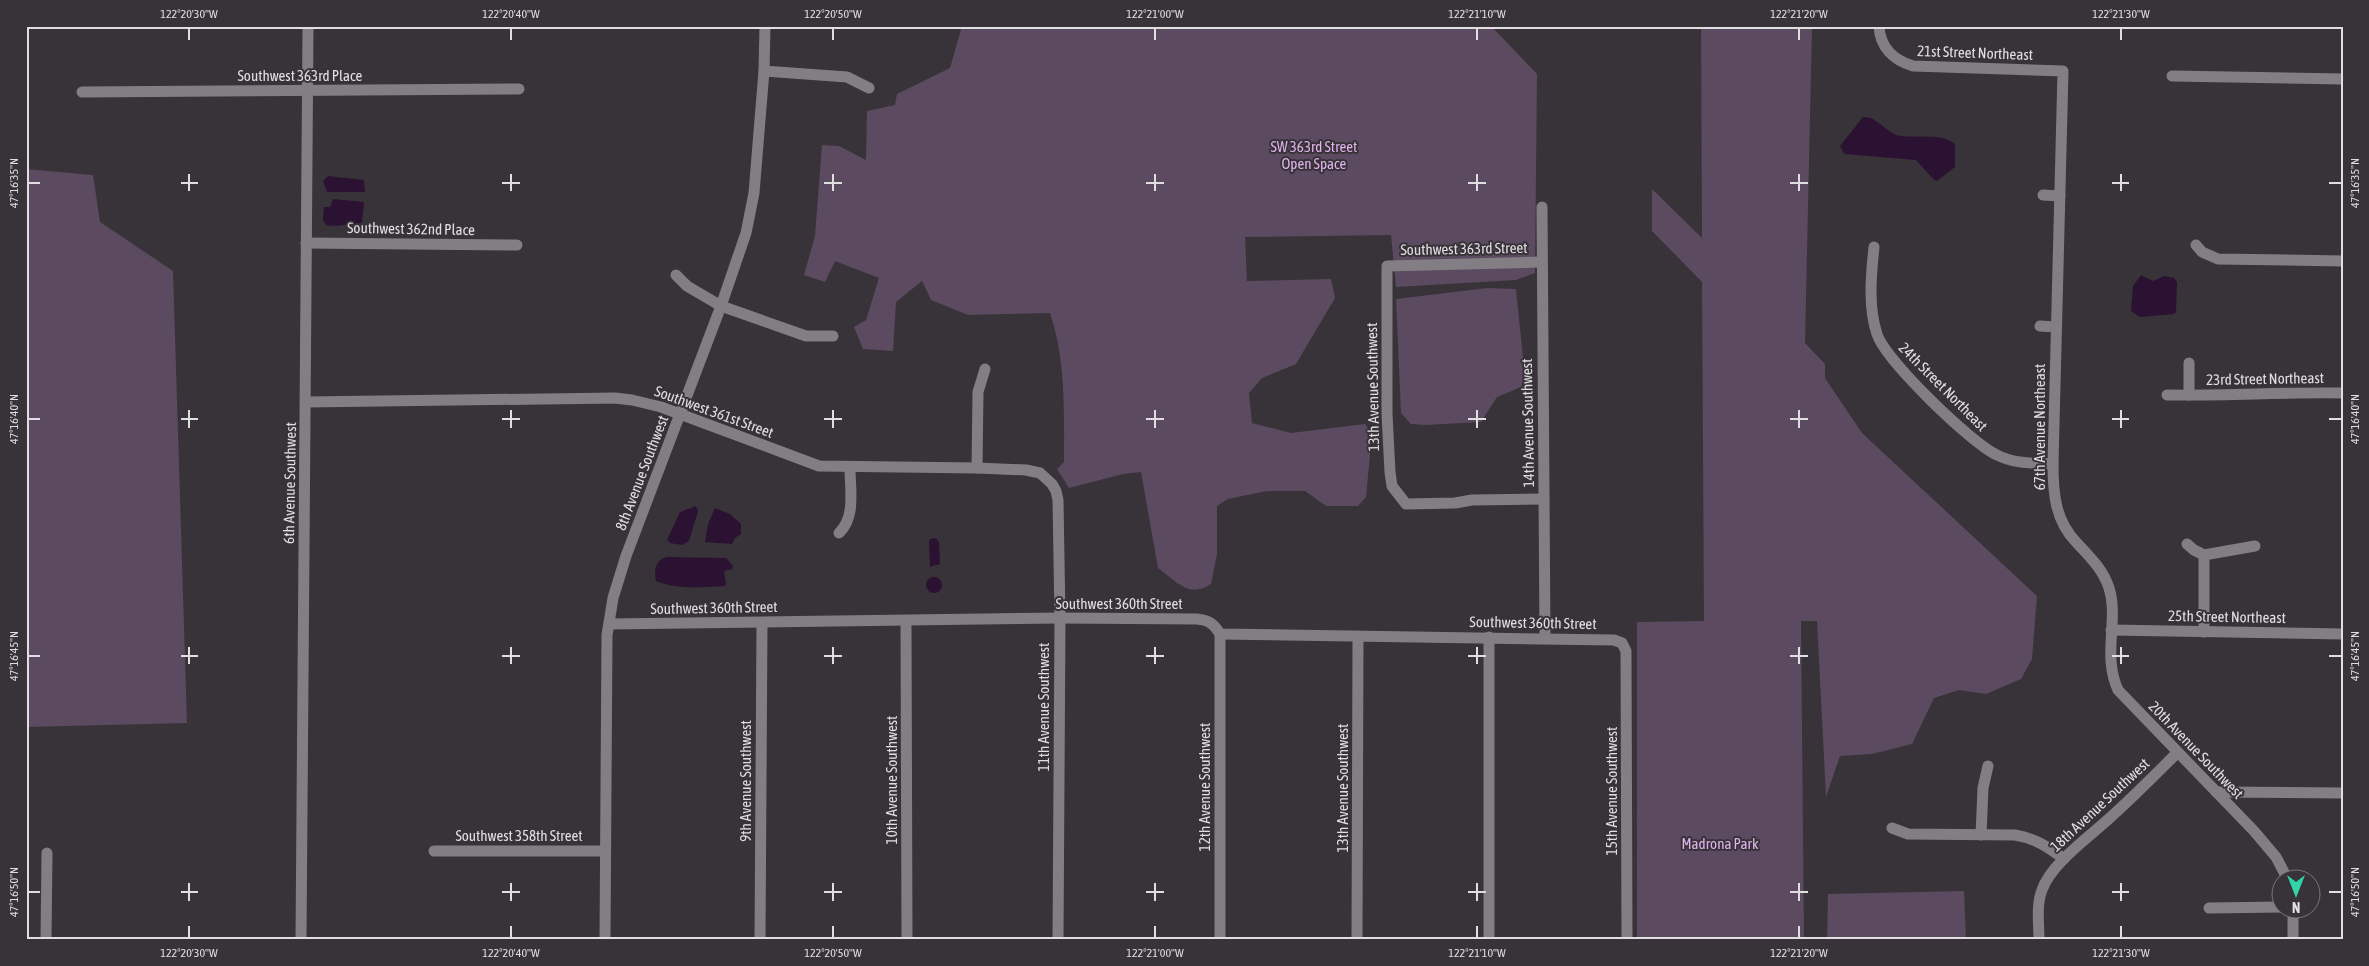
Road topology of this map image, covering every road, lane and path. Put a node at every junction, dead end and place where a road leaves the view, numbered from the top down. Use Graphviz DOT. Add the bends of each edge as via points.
graph roads {
  1 [pos="308,26"];
  2 [pos="765,26"];
  3 [pos="1879,26"];
  4 [pos="764,71"];
  5 [pos="2063,71"];
  6 [pos="2172,76"];
  7 [pos="2343,80"];
  8 [pos="869,88"];
  9 [pos="519,89"];
  10 [pos="82,92"];
  11 [pos="308,92"];
  12 [pos="2043,195"];
  13 [pos="2060,196"];
  14 [pos="1542,207"];
  15 [pos="306,243"];
  16 [pos="516,246"];
  17 [pos="2196,246"];
  18 [pos="1874,247"];
  19 [pos="2343,261"];
  20 [pos="1541,262"];
  21 [pos="1387,266"];
  22 [pos="676,276"];
  23 [pos="721,306"];
  24 [pos="2040,326"];
  25 [pos="2056,326"];
  26 [pos="833,336"];
  27 [pos="2189,363"];
  28 [pos="985,369"];
  29 [pos="2343,393"];
  30 [pos="2167,395"];
  31 [pos="2189,395"];
  32 [pos="306,402"];
  33 [pos="680,414"];
  34 [pos="2053,464"];
  35 [pos="850,468"];
  36 [pos="976,468"];
  37 [pos="1047,478"];
  38 [pos="1544,499"];
  39 [pos="839,533"];
  40 [pos="2187,544"];
  41 [pos="2255,546"];
  42 [pos="2204,554"];
  43 [pos="1060,618"];
  44 [pos="906,621"];
  45 [pos="762,623"];
  46 [pos="609,624"];
  47 [pos="2111,630"];
  48 [pos="2204,632"];
  49 [pos="1220,634"];
  50 [pos="2343,634"];
  51 [pos="1358,636"];
  52 [pos="1489,638"];
  53 [pos="1545,638"];
  54 [pos="1622,643"];
  55 [pos="2178,754"];
  56 [pos="1988,766"];
  57 [pos="2216,792"];
  58 [pos="2343,793"];
  59 [pos="1892,828"];
  60 [pos="1981,835"];
  61 [pos="434,851"];
  62 [pos="604,851"];
  63 [pos="47,853"];
  64 [pos="2064,858"];
  65 [pos="2282,868"];
  66 [pos="2272,907"];
  67 [pos="2209,908"];
  68 [pos="2292,918"];
  69 [pos="46,940"];
  70 [pos="301,940"];
  71 [pos="605,940"];
  72 [pos="760,940"];
  73 [pos="907,940"];
  74 [pos="1058,940"];
  75 [pos="1220,940"];
  76 [pos="1357,940"];
  77 [pos="1489,940"];
  78 [pos="1627,940"];
  79 [pos="2039,940"];
  80 [pos="2293,940"];
  1 -- 11 [label="street, 6th Avenue Southwest"];
  2 -- 4 [label="street, 8th Avenue Southwest"];
  3 -- 5 [label="street, 21st Street Northeast" via="1882,44 1896,59 1913,66"];
  4 -- 8 [label="street" via="847,76"];
  4 -- 23 [label="street, 8th Avenue Southwest" via="751,214"];
  5 -- 13 [label="street, 67th Avenue Northeast"];
  6 -- 7 [label="street"];
  9 -- 11 [label="street, Southwest 363rd Place"];
  10 -- 11 [label="street, Southwest 363rd Place"];
  11 -- 15 [label="street, 6th Avenue Southwest"];
  12 -- 13 [label="street"];
  13 -- 25 [label="street, 67th Avenue Northeast"];
  14 -- 20 [label="street, 14th Avenue Southwest"];
  15 -- 16 [label="street, Southwest 362nd Place"];
  15 -- 32 [label="street, 6th Avenue Southwest"];
  17 -- 19 [label="street" via="2218,259"];
  18 -- 34 [label="street, 24th Street Northeast" via="1872,311 1877,335 1886,351 1935,404 1985,449 2014,461"];
  20 -- 21 [label="street, Southwest 363rd Street"];
  20 -- 38 [label="street, 14th Avenue Southwest"];
  21 -- 38 [label="street, 13th Avenue Southwest" via="1392,486 1406,504"];
  22 -- 23 [label="street"];
  23 -- 26 [label="street" via="806,336"];
  23 -- 33 [label="street, 8th Avenue Southwest"];
  24 -- 25 [label="street"];
  25 -- 34 [label="street, 67th Avenue Northeast"];
  27 -- 31 [label="street, 23rd Street Northeast"];
  28 -- 36 [label="street" via="978,392"];
  29 -- 31 [label="street, 23rd Street Northeast"];
  30 -- 31 [label="street, 23rd Street Northeast"];
  32 -- 33 [label="street, Southwest 361st Street" via="615,398 646,403"];
  32 -- 70 [label="street, 6th Avenue Southwest"];
  33 -- 35 [label="street, Southwest 361st Street" via="806,463"];
  33 -- 46 [label="street, 8th Avenue Southwest" via="626,556"];
  34 -- 47 [label="street, 67th Avenue Northeast" via="2059,517 2102,573 2110,589"];
  35 -- 36 [label="street, Southwest 361st Street"];
  35 -- 39 [label="street" via="850,516 846,527"];
  36 -- 37 [label="street, Southwest 361st Street" via="1026,470"];
  37 -- 43 [label="street, 11th Avenue Southwest" via="1058,500"];
  38 -- 53 [label="street, 14th Avenue Southwest"];
  40 -- 42 [label="street"];
  41 -- 42 [label="street"];
  42 -- 48 [label="street"];
  43 -- 44 [label="street, Southwest 360th Street"];
  43 -- 49 [label="street, Southwest 360th Street" via="1197,619 1207,620"];
  43 -- 74 [label="street, 11th Avenue Southwest"];
  44 -- 45 [label="street, Southwest 360th Street"];
  44 -- 73 [label="street, 10th Avenue Southwest"];
  45 -- 46 [label="street, Southwest 360th Street"];
  45 -- 72 [label="street, 9th Avenue Southwest"];
  46 -- 62 [label="street, 8th Avenue Southwest"];
  47 -- 48 [label="street, 25th Street Northeast"];
  47 -- 55 [label="street, 20th Avenue Southwest" via="2112,671 2118,690"];
  48 -- 50 [label="street, 25th Street Northeast"];
  49 -- 51 [label="street, Southwest 360th Street"];
  49 -- 75 [label="street, 12th Avenue Southwest"];
  51 -- 52 [label="street, Southwest 360th Street"];
  51 -- 76 [label="street, 13th Avenue Southwest"];
  52 -- 53 [label="street, Southwest 360th Street"];
  52 -- 77 [label="street"];
  53 -- 54 [label="street, Southwest 360th Street"];
  54 -- 78 [label="street, 15th Avenue Southwest" via="1626,651"];
  55 -- 57 [label="street, 20th Avenue Southwest"];
  55 -- 64 [label="street, 18th Avenue Southwest"];
  56 -- 60 [label="street" via="1983,788"];
  57 -- 58 [label="street"];
  57 -- 65 [label="street, 20th Avenue Southwest" via="2276,857"];
  59 -- 60 [label="street" via="1908,834"];
  60 -- 64 [label="street" via="2028,837"];
  61 -- 62 [label="street, Southwest 358th Street"];
  62 -- 71 [label="street, 8th Avenue Southwest"];
  63 -- 69 [label="street"];
  64 -- 79 [label="street, 18th Avenue Southwest" via="2042,888"];
  66 -- 67 [label="street"];
  68 -- 80 [label="street"];
}
